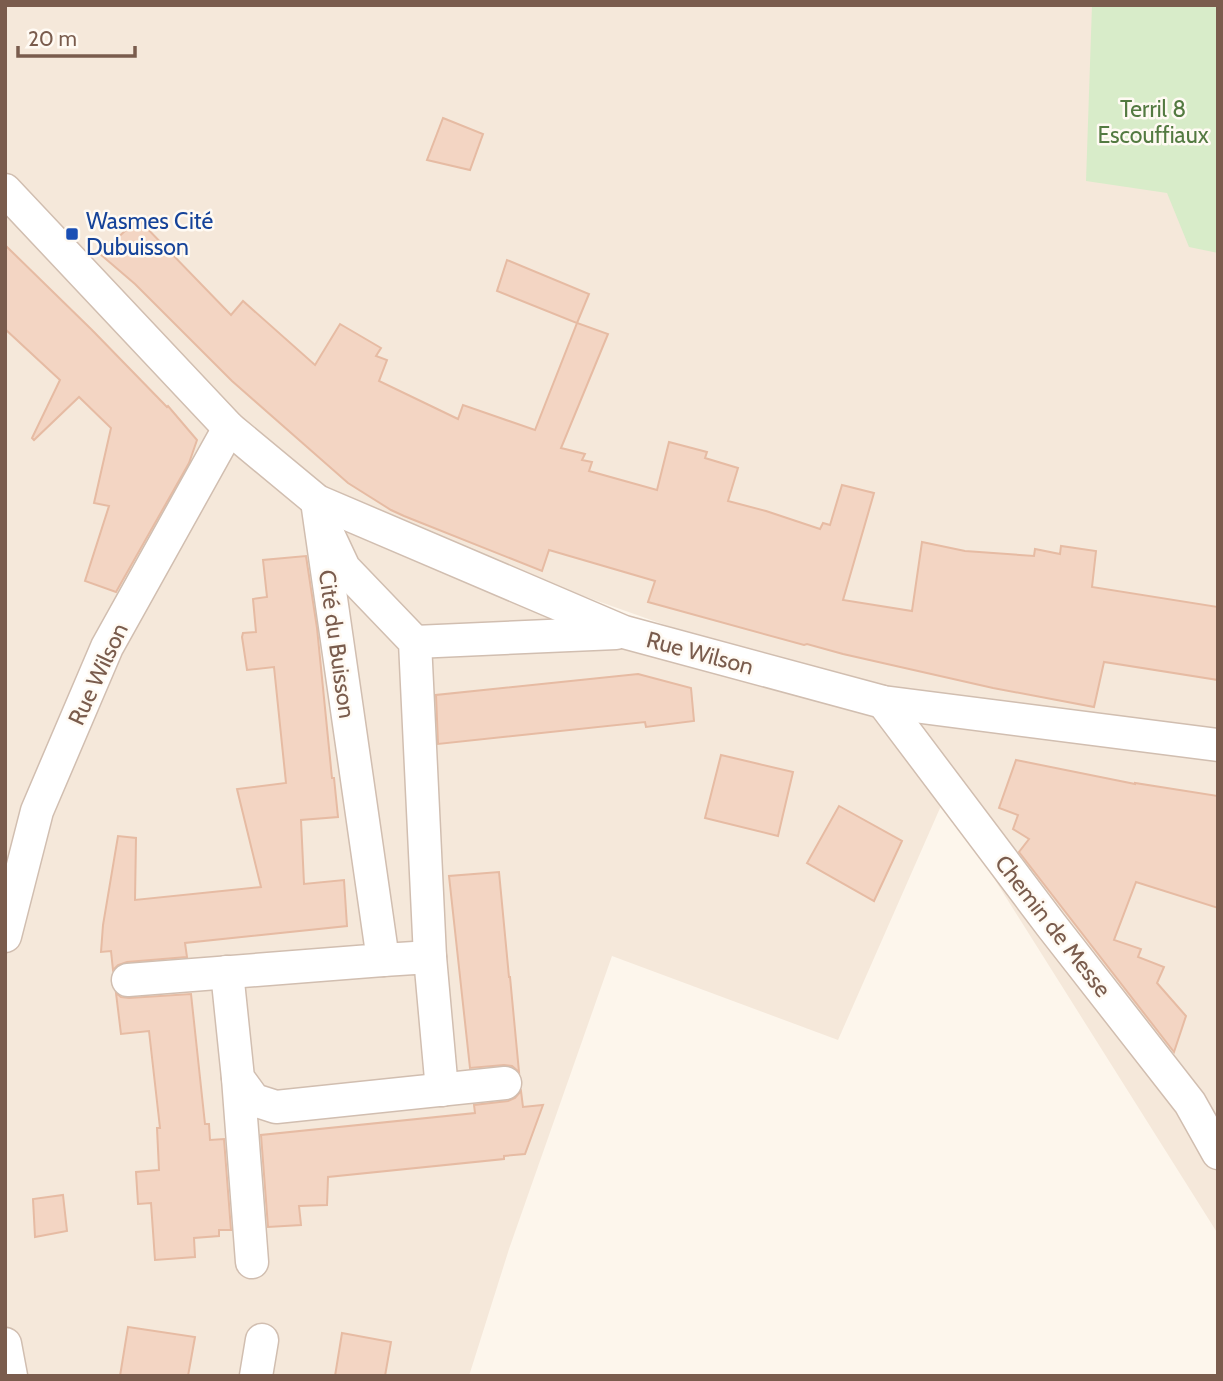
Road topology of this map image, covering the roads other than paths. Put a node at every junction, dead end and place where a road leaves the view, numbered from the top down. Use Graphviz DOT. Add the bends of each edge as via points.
graph roads {
  1 [pos="5,190"];
  2 [pos="229,428"];
  3 [pos="317,501"];
  4 [pos="624,632"];
  5 [pos="415,642"];
  6 [pos="883,702"];
  7 [pos="1218,745"];
  8 [pos="5,936"];
  9 [pos="430,957"];
  10 [pos="383,960"];
  11 [pos="227,972"];
  12 [pos="128,980"];
  13 [pos="238,1078"];
  14 [pos="505,1083"];
  15 [pos="442,1090"];
  16 [pos="1218,1153"];
  17 [pos="252,1262"];
  18 [pos="262,1340"];
  19 [pos="5,1344"];
  20 [pos="11,1376"];
  21 [pos="256,1376"];
  1 -- 2 [label="street, Rue Wilson"];
  2 -- 3 [label="street, Rue Wilson"];
  2 -- 8 [label="street, Rue Wilson" via="107,648 37,811"];
  3 -- 4 [label="street, Rue Wilson"];
  3 -- 5 [label="street, Cité du Buisson" via="344,568"];
  3 -- 10 [label="street, Cité du Buisson"];
  4 -- 5 [label="street"];
  4 -- 6 [label="street, Rue Wilson"];
  5 -- 9 [label="street"];
  6 -- 7 [label="street, Rue Wilson"];
  6 -- 16 [label="street, Chemin de Messe" via="1190,1103"];
  9 -- 10 [label="street"];
  9 -- 15 [label="street"];
  10 -- 11 [label="street"];
  11 -- 12 [label="street"];
  11 -- 13 [label="street"];
  13 -- 15 [label="street" via="254,1100 276,1107"];
  13 -- 17 [label="street"];
  14 -- 15 [label="street"];
  18 -- 21 [label="street"];
  19 -- 20 [label="street"];
}
